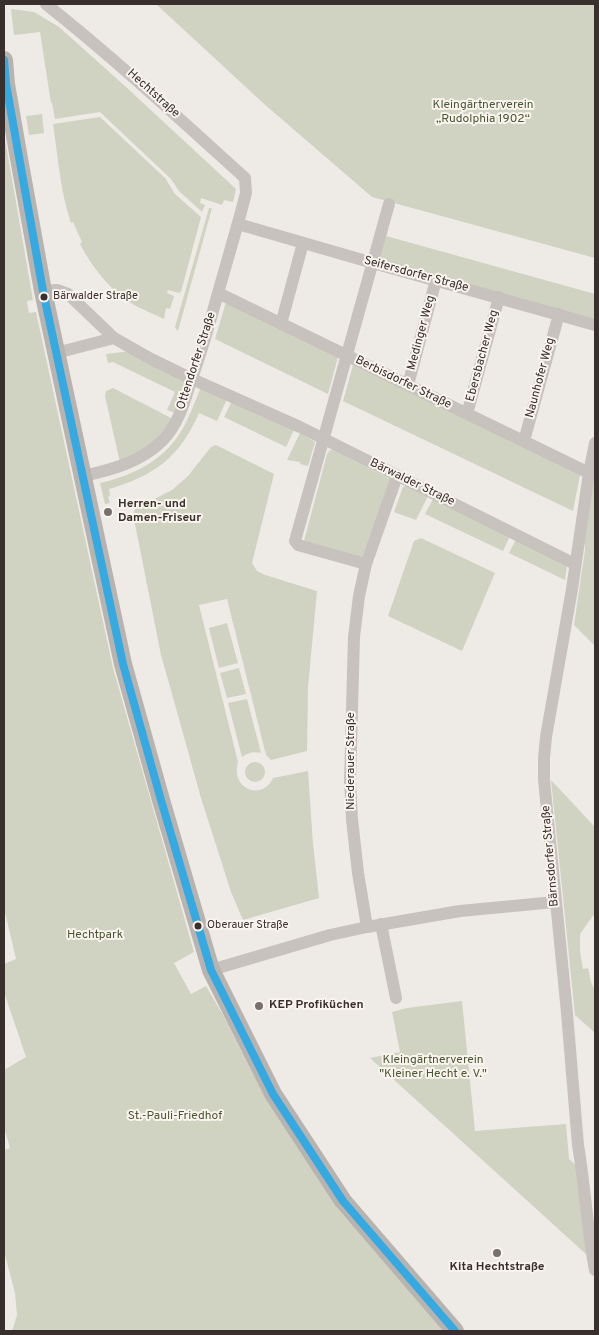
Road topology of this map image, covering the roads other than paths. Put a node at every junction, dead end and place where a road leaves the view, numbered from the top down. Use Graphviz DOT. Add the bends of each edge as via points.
graph roads {
  1 [pos="46,4"];
  2 [pos="4,60"];
  3 [pos="246,193"];
  4 [pos="389,204"];
  5 [pos="238,224"];
  6 [pos="303,242"];
  7 [pos="373,263"];
  8 [pos="436,280"];
  9 [pos="43,291"];
  10 [pos="218,293"];
  11 [pos="498,297"];
  12 [pos="559,314"];
  13 [pos="282,324"];
  14 [pos="595,325"];
  15 [pos="114,338"];
  16 [pos="56,352"];
  17 [pos="347,356"];
  18 [pos="192,379"];
  19 [pos="408,386"];
  20 [pos="467,414"];
  21 [pos="324,439"];
  22 [pos="524,442"];
  23 [pos="595,443"];
  24 [pos="589,473"];
  25 [pos="83,476"];
  26 [pos="397,476"];
  27 [pos="366,564"];
  28 [pos="575,564"];
  29 [pos="555,902"];
  30 [pos="381,924"];
  31 [pos="367,926"];
  32 [pos="211,970"];
  33 [pos="396,998"];
  34 [pos="595,1270"];
  35 [pos="455,1331"];
  1 -- 3 [label="street, Hechtstraße" via="97,45 246,178"];
  2 -- 9 [label="street"];
  3 -- 5 [label="street, Ottendorfer Straße"];
  4 -- 7 [label="street"];
  5 -- 6 [label="street, Seifersdorfer Straße"];
  5 -- 10 [label="street, Ottendorfer Straße"];
  6 -- 7 [label="street, Seifersdorfer Straße"];
  6 -- 13 [label="street"];
  7 -- 8 [label="street, Seifersdorfer Straße"];
  7 -- 17 [label="street"];
  8 -- 11 [label="street, Seifersdorfer Straße"];
  8 -- 19 [label="street, Medinger Weg"];
  9 -- 15 [label="street, Bärwalder Straße" via="57,290 68,294"];
  9 -- 16 [label="street"];
  10 -- 13 [label="street, Berbisdorfer Straße"];
  10 -- 18 [label="street, Ottendorfer Straße"];
  11 -- 12 [label="street, Seifersdorfer Straße"];
  11 -- 20 [label="street, Ebersbacher Weg"];
  12 -- 14 [label="street, Seifersdorfer Straße"];
  12 -- 22 [label="street, Naunhofer Weg"];
  13 -- 17 [label="street, Berbisdorfer Straße"];
  15 -- 16 [label="street"];
  15 -- 18 [label="street, Bärwalder Straße"];
  16 -- 25 [label="street"];
  17 -- 19 [label="street, Berbisdorfer Straße"];
  17 -- 21 [label="street"];
  18 -- 21 [label="street, Bärwalder Straße"];
  18 -- 25 [label="street, Ottendorfer Straße" via="174,427 161,442 125,465"];
  19 -- 20 [label="street, Berbisdorfer Straße"];
  20 -- 22 [label="street, Berbisdorfer Straße"];
  21 -- 26 [label="street, Bärwalder Straße"];
  21 -- 27 [label="street" via="295,541 298,545"];
  22 -- 24 [label="street, Berbisdorfer Straße"];
  23 -- 24 [label="street, Bärnsdorfer Straße"];
  24 -- 28 [label="street, Bärnsdorfer Straße"];
  25 -- 32 [label="street" via="123,664"];
  26 -- 27 [label="street, Niederauer Straße"];
  26 -- 28 [label="street, Bärwalder Straße"];
  27 -- 31 [label="street, Niederauer Straße" via="354,637 350,780 358,873"];
  28 -- 29 [label="street, Bärnsdorfer Straße" via="544,758"];
  29 -- 30 [label="street"];
  29 -- 34 [label="street, Bärnsdorfer Straße" via="578,1145"];
  30 -- 31 [label="street"];
  30 -- 33 [label="street"];
  31 -- 32 [label="street"];
  32 -- 35 [label="street" via="273,1094 343,1201"];
}
